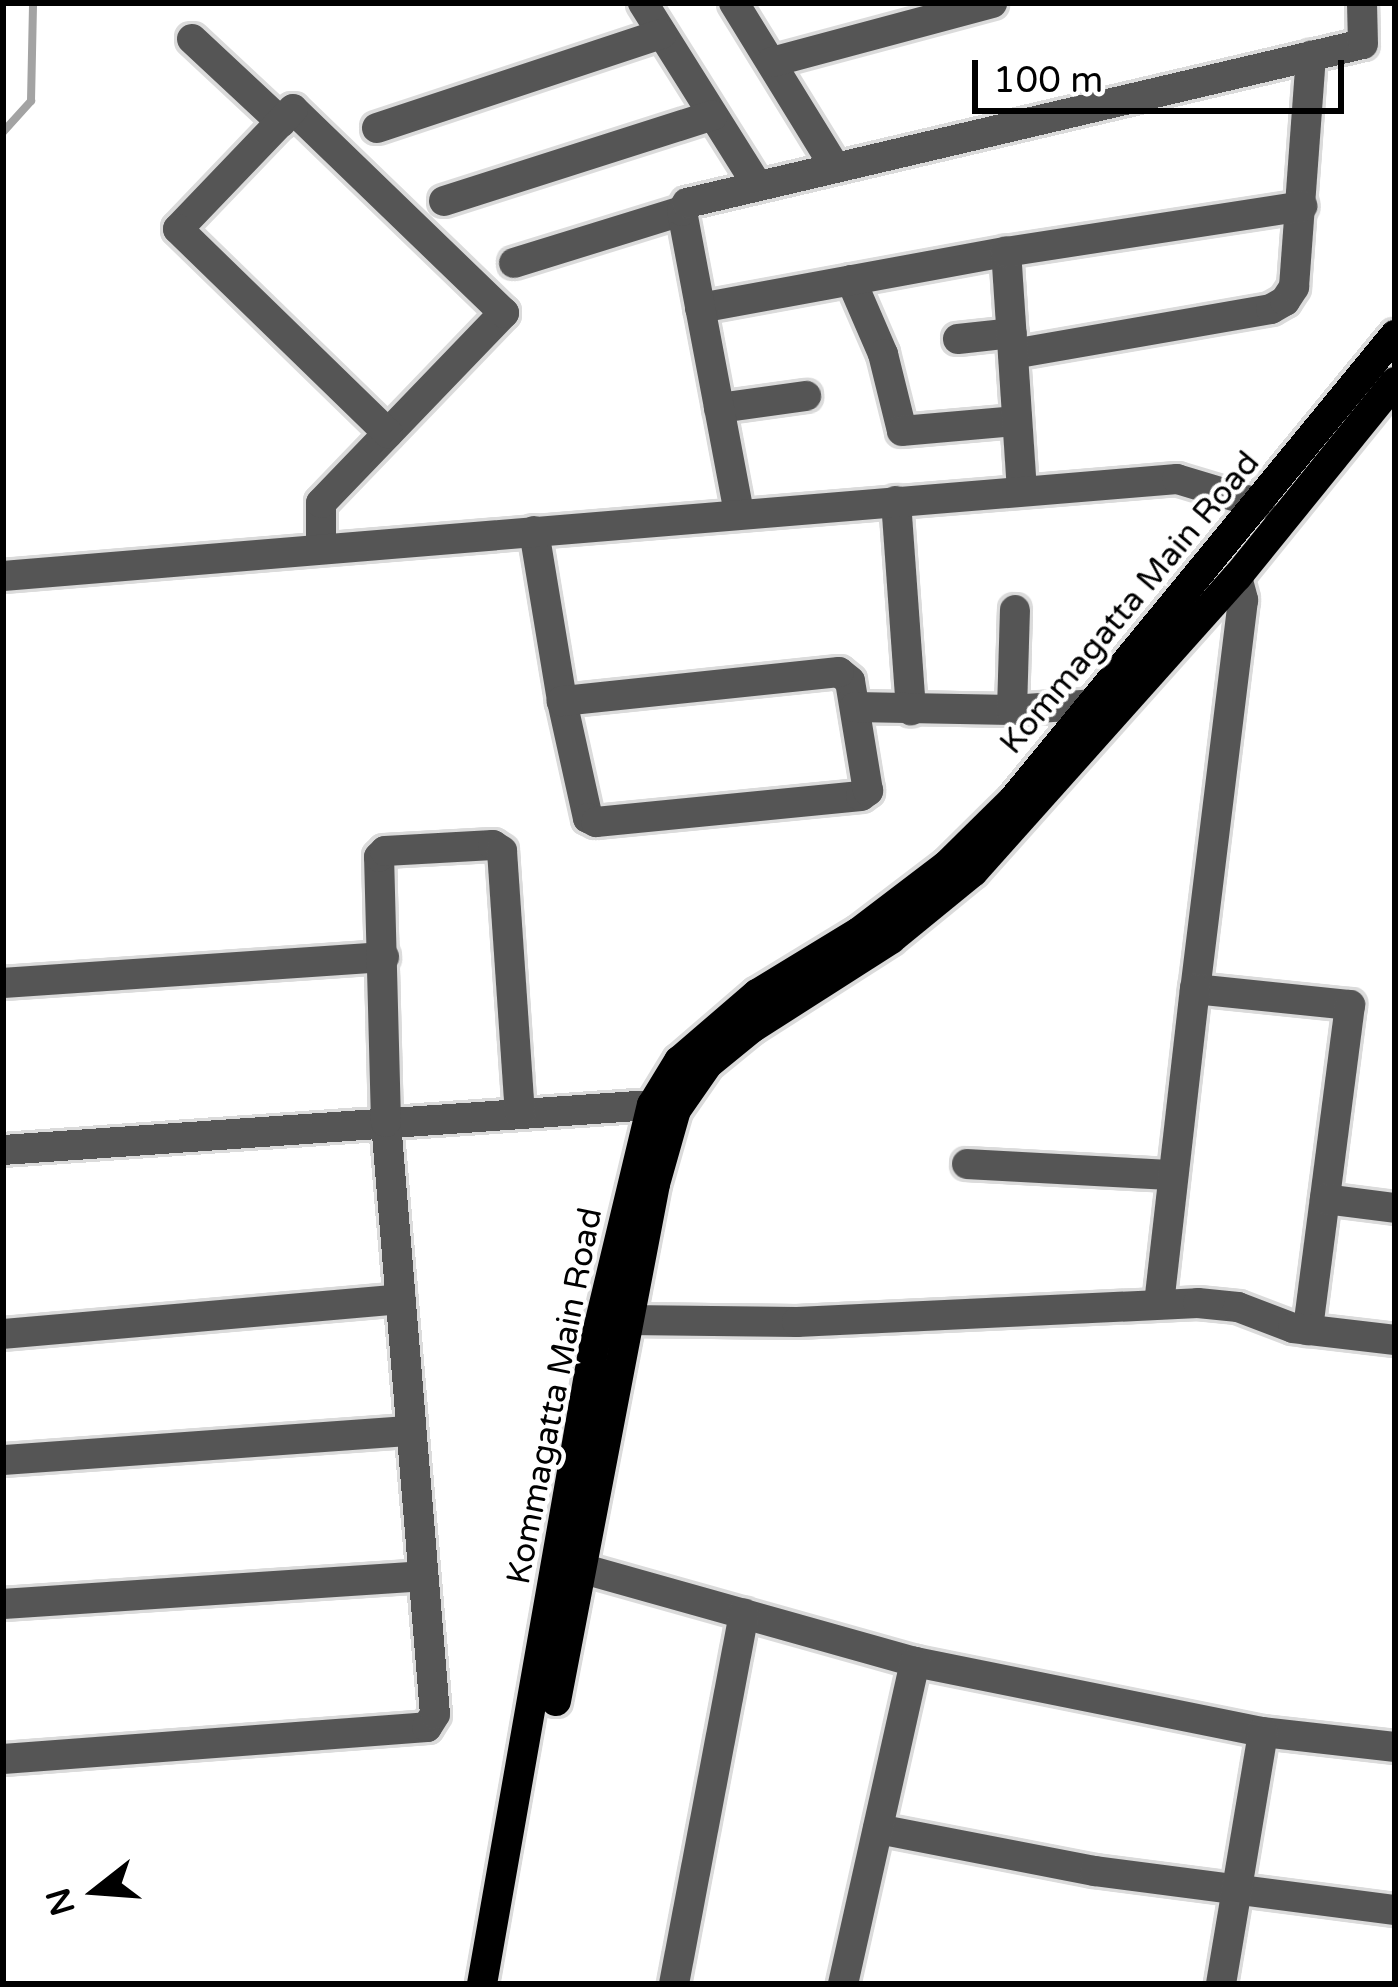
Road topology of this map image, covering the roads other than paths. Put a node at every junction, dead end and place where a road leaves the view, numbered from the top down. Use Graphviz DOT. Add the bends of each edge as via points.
graph roads {
  1 [pos="643,3"];
  2 [pos="734,3"];
  3 [pos="992,3"];
  4 [pos="1362,3"];
  5 [pos="662,34"];
  6 [pos="192,39"];
  7 [pos="1311,56"];
  8 [pos="772,62"];
  9 [pos="713,115"];
  10 [pos="281,122"];
  11 [pos="377,128"];
  12 [pos="835,167"];
  13 [pos="757,185"];
  14 [pos="444,201"];
  15 [pos="1302,206"];
  16 [pos="682,211"];
  17 [pos="1006,252"];
  18 [pos="514,263"];
  19 [pos="851,280"];
  20 [pos="700,308"];
  21 [pos="1395,335"];
  22 [pos="958,339"];
  23 [pos="1012,344"];
  24 [pos="1395,382"];
  25 [pos="806,396"];
  26 [pos="719,409"];
  27 [pos="1017,421"];
  28 [pos="388,433"];
  29 [pos="1022,491"];
  30 [pos="896,501"];
  31 [pos="1260,504"];
  32 [pos="739,514"];
  33 [pos="534,531"];
  34 [pos="321,549"];
  35 [pos="3,576"];
  36 [pos="1237,578"];
  37 [pos="1015,610"];
  38 [pos="562,700"];
  39 [pos="1095,704"];
  40 [pos="855,707"];
  41 [pos="910,710"];
  42 [pos="1012,710"];
  43 [pos="384,957"];
  44 [pos="3,983"];
  45 [pos="1195,989"];
  46 [pos="652,1105"];
  47 [pos="520,1112"];
  48 [pos="386,1122"];
  49 [pos="3,1150"];
  50 [pos="967,1164"];
  51 [pos="1173,1175"];
  52 [pos="1325,1199"];
  53 [pos="1395,1208"];
  54 [pos="400,1299"];
  55 [pos="1159,1304"];
  56 [pos="628,1319"];
  57 [pos="1308,1330"];
  58 [pos="3,1334"];
  59 [pos="1395,1340"];
  60 [pos="410,1431"];
  61 [pos="3,1460"];
  62 [pos="570,1565"];
  63 [pos="422,1576"];
  64 [pos="3,1604"];
  65 [pos="744,1614"];
  66 [pos="915,1662"];
  67 [pos="1263,1732"];
  68 [pos="1395,1747"];
  69 [pos="3,1759"];
  70 [pos="878,1829"];
  71 [pos="1237,1888"];
  72 [pos="1395,1910"];
  73 [pos="482,1984"];
  74 [pos="502,1984"];
  75 [pos="674,1984"];
  76 [pos="843,1984"];
  77 [pos="1220,1984"];
  1 -- 5 [label="street"];
  2 -- 8 [label="street"];
  3 -- 8 [label="street"];
  4 -- 7 [label="street" via="1363,44"];
  5 -- 9 [label="street"];
  5 -- 11 [label="street"];
  6 -- 10 [label="street"];
  7 -- 12 [label="street"];
  7 -- 15 [label="street"];
  8 -- 12 [label="street"];
  9 -- 13 [label="street"];
  9 -- 14 [label="street"];
  10 -- 28 [label="street" via="178,229"];
  10 -- 28 [label="street" via="293,109 504,313"];
  12 -- 13 [label="street"];
  13 -- 16 [label="street"];
  15 -- 17 [label="street"];
  15 -- 23 [label="street" via="1294,287 1270,308"];
  16 -- 18 [label="street"];
  16 -- 20 [label="street"];
  17 -- 19 [label="street"];
  17 -- 23 [label="street"];
  19 -- 20 [label="street"];
  19 -- 27 [label="street" via="883,354 902,431"];
  20 -- 26 [label="street"];
  21 -- 31 [label="main road, Kommagatta Main Road"];
  22 -- 23 [label="street"];
  23 -- 27 [label="street"];
  24 -- 36 [label="main road, Kommagatta Main Road"];
  25 -- 26 [label="street"];
  26 -- 32 [label="street"];
  27 -- 29 [label="street"];
  28 -- 34 [label="street" via="322,503"];
  29 -- 30 [label="street"];
  29 -- 31 [label="street" via="1177,479"];
  30 -- 32 [label="street"];
  30 -- 41 [label="street"];
  31 -- 39 [label="main road, Kommagatta Main Road"];
  32 -- 33 [label="street"];
  33 -- 34 [label="street"];
  33 -- 38 [label="street"];
  34 -- 35 [label="street"];
  36 -- 45 [label="street" via="1243,599"];
  36 -- 56 [label="main road, Kommagatta Main Road" via="973,872 891,939 708,1064 676,1110"];
  37 -- 42 [label="street"];
  38 -- 40 [label="street" via="839,672 850,681"];
  38 -- 40 [label="street" via="583,810 596,823 861,796 870,783"];
  39 -- 42 [label="street"];
  39 -- 46 [label="main road, Kommagatta Main Road" via="947,865 859,932 757,994 679,1061"];
  40 -- 41 [label="street"];
  41 -- 42 [label="street"];
  43 -- 44 [label="street"];
  43 -- 47 [label="street" via="385,850 502,851"];
  43 -- 48 [label="street"];
  45 -- 51 [label="street"];
  45 -- 52 [label="street" via="1350,1005"];
  46 -- 47 [label="street"];
  46 -- 62 [label="main road, Kommagatta Main Road" via="594,1346"];
  47 -- 48 [label="street"];
  48 -- 49 [label="street"];
  48 -- 54 [label="street"];
  50 -- 51 [label="street"];
  51 -- 55 [label="street"];
  52 -- 53 [label="street"];
  52 -- 57 [label="street"];
  54 -- 58 [label="street"];
  54 -- 60 [label="street"];
  55 -- 56 [label="street" via="797,1322"];
  55 -- 57 [label="street" via="1238,1307"];
  56 -- 62 [label="main road, Kommagatta Main Road"];
  57 -- 59 [label="street"];
  60 -- 61 [label="street"];
  60 -- 63 [label="street"];
  62 -- 65 [label="street"];
  62 -- 73 [label="main road, Kommagatta Main Road"];
  62 -- 74 [label="main road, Kommagatta Main Road"];
  63 -- 64 [label="street"];
  63 -- 69 [label="street" via="435,1714 427,1727"];
  65 -- 66 [label="street"];
  65 -- 75 [label="street"];
  66 -- 67 [label="street"];
  66 -- 70 [label="street"];
  67 -- 68 [label="street"];
  67 -- 71 [label="street"];
  70 -- 71 [label="street" via="1095,1871"];
  70 -- 76 [label="street"];
  71 -- 72 [label="street"];
  71 -- 77 [label="street"];
}
